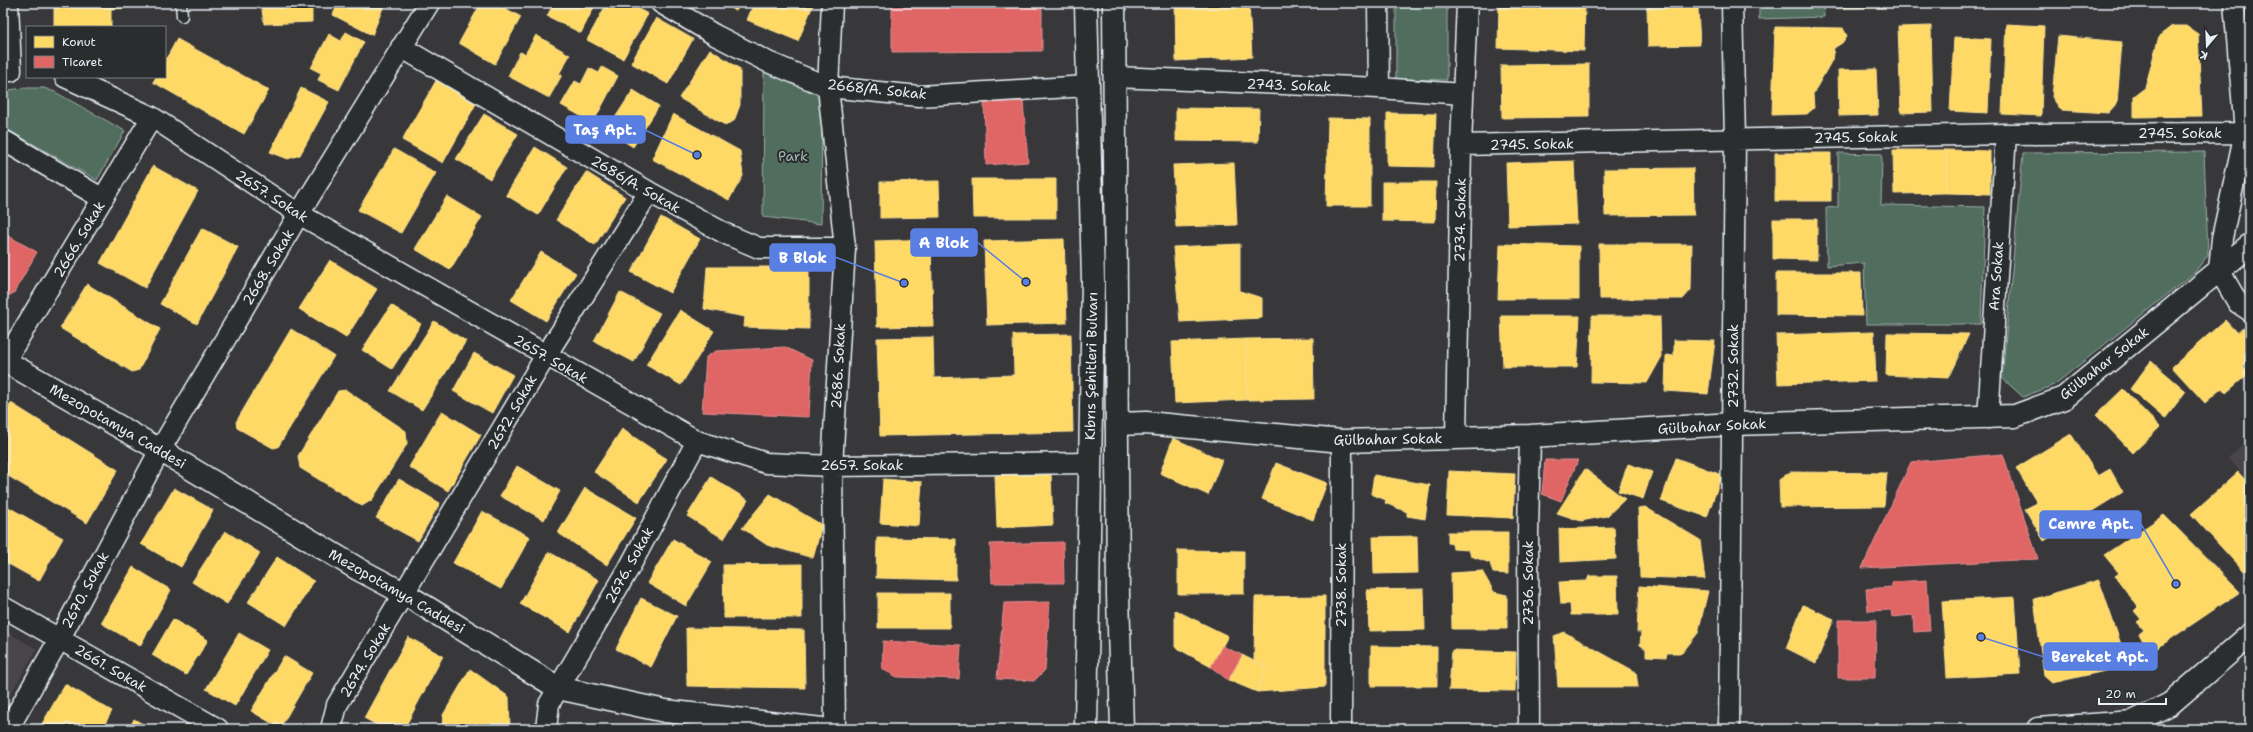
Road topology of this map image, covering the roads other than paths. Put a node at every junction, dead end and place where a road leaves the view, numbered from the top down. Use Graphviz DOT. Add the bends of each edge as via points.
graph roads {
  1 [pos="8,3"];
  2 [pos="181,3"];
  3 [pos="429,3"];
  4 [pos="661,3"];
  5 [pos="832,3"];
  6 [pos="1086,3"];
  7 [pos="1114,3"];
  8 [pos="1378,3"];
  9 [pos="1467,3"];
  10 [pos="1732,3"];
  11 [pos="2234,3"];
  12 [pos="182,16"];
  13 [pos="401,47"];
  14 [pos="14,72"];
  15 [pos="1115,77"];
  16 [pos="67,78"];
  17 [pos="1088,86"];
  18 [pos="828,87"];
  19 [pos="1379,88"];
  20 [pos="1463,94"];
  21 [pos="152,117"];
  22 [pos="2247,132"];
  23 [pos="2006,134"];
  24 [pos="3,140"];
  25 [pos="1735,140"];
  26 [pos="1461,145"];
  27 [pos="649,192"];
  28 [pos="103,199"];
  29 [pos="299,214"];
  30 [pos="2250,245"];
  31 [pos="844,248"];
  32 [pos="2219,270"];
  33 [pos="2250,311"];
  34 [pos="545,356"];
  35 [pos="4,362"];
  36 [pos="1988,418"];
  37 [pos="1117,424"];
  38 [pos="1733,424"];
  39 [pos="1530,436"];
  40 [pos="1456,438"];
  41 [pos="697,441"];
  42 [pos="1342,441"];
  43 [pos="160,450"];
  44 [pos="1089,463"];
  45 [pos="832,466"];
  46 [pos="405,594"];
  47 [pos="3,607"];
  48 [pos="2250,635"];
  49 [pos="60,638"];
  50 [pos="558,688"];
  51 [pos="2138,726"];
  52 [pos="8,729"];
  53 [pos="218,729"];
  54 [pos="331,729"];
  55 [pos="546,729"];
  56 [pos="822,729"];
  57 [pos="835,729"];
  58 [pos="1086,729"];
  59 [pos="1122,729"];
  60 [pos="1341,729"];
  61 [pos="1529,729"];
  62 [pos="1729,729"];
  63 [pos="2038,729"];
  1 -- 14 [label="street"];
  2 -- 12 [label="lane"];
  3 -- 13 [label="street, 2668. Sokak"];
  4 -- 18 [label="street, 2668/A. Sokak" via="768,62"];
  5 -- 18 [label="street, 2686. Sokak"];
  6 -- 17 [label="street, Kıbrıs Şehitleri Bulvarı"];
  7 -- 15 [label="street, Kıbrıs Şehitleri Bulvarı"];
  8 -- 19 [label="street"];
  9 -- 20 [label="street, 2734. Sokak"];
  10 -- 25 [label="street, 2732. Sokak"];
  11 -- 22 [label="street"];
  13 -- 27 [label="street, 2686/A. Sokak"];
  13 -- 29 [label="street, 2668. Sokak"];
  15 -- 19 [label="street, 2743. Sokak"];
  15 -- 37 [label="street, Kıbrıs Şehitleri Bulvarı"];
  16 -- 21 [label="street, 2657. Sokak"];
  17 -- 18 [label="street, 2668/A. Sokak" via="919,96"];
  17 -- 44 [label="street, Kıbrıs Şehitleri Bulvarı" via="1093,281"];
  18 -- 31 [label="street, 2686. Sokak"];
  19 -- 20 [label="street, 2743. Sokak"];
  20 -- 26 [label="street, 2734. Sokak"];
  21 -- 28 [label="street, 2666. Sokak"];
  21 -- 29 [label="street, 2657. Sokak"];
  22 -- 23 [label="street, 2745. Sokak"];
  22 -- 32 [label="street" via="2222,238"];
  23 -- 25 [label="street, 2745. Sokak"];
  23 -- 36 [label="street, Ara Sokak"];
  24 -- 28 [label="street"];
  25 -- 26 [label="street, 2745. Sokak"];
  25 -- 38 [label="street, 2732. Sokak"];
  26 -- 40 [label="street, 2734. Sokak"];
  27 -- 31 [label="street, 2686/A. Sokak" via="726,234 759,248"];
  27 -- 34 [label="street, 2672. Sokak"];
  28 -- 35 [label="street, 2666. Sokak"];
  29 -- 34 [label="street, 2657. Sokak"];
  29 -- 43 [label="street, 2668. Sokak"];
  30 -- 32 [label="street, Gülbahar Sokak"];
  31 -- 45 [label="street, 2686. Sokak"];
  32 -- 33 [label="street" via="2238,303"];
  32 -- 36 [label="street, Gülbahar Sokak" via="2064,398 2016,416"];
  34 -- 41 [label="street, 2657. Sokak"];
  34 -- 46 [label="street, 2672. Sokak"];
  35 -- 43 [label="street, Mezopotamya Caddesi"];
  36 -- 38 [label="street, Gülbahar Sokak"];
  37 -- 42 [label="street, Gülbahar Sokak" via="1146,423"];
  37 -- 59 [label="street, Kıbrıs Şehitleri Bulvarı"];
  38 -- 39 [label="street, Gülbahar Sokak"];
  38 -- 62 [label="street, 2732. Sokak"];
  39 -- 40 [label="street, Gülbahar Sokak"];
  39 -- 61 [label="street, 2736. Sokak"];
  40 -- 42 [label="street, Gülbahar Sokak"];
  41 -- 45 [label="street, 2657. Sokak" via="766,463"];
  41 -- 50 [label="street, 2676. Sokak" via="628,570"];
  42 -- 60 [label="street, 2738. Sokak"];
  43 -- 46 [label="street, Mezopotamya Caddesi" via="358,569"];
  43 -- 49 [label="street, 2670. Sokak"];
  44 -- 45 [label="street, 2657. Sokak"];
  44 -- 58 [label="street, Kıbrıs Şehitleri Bulvarı"];
  45 -- 57 [label="street, 2686. Sokak"];
  46 -- 50 [label="street, Mezopotamya Caddesi"];
  46 -- 54 [label="street, 2674. Sokak" via="337,705"];
  47 -- 49 [label="street, 2661. Sokak"];
  48 -- 51 [label="street" via="2170,704"];
  49 -- 52 [label="street, 2670. Sokak"];
  49 -- 53 [label="street, 2661. Sokak"];
  50 -- 55 [label="street, 2676. Sokak" via="549,704"];
  50 -- 56 [label="street, Mezopotamya Caddesi" via="665,711"];
  51 -- 63 [label="street"];
}
